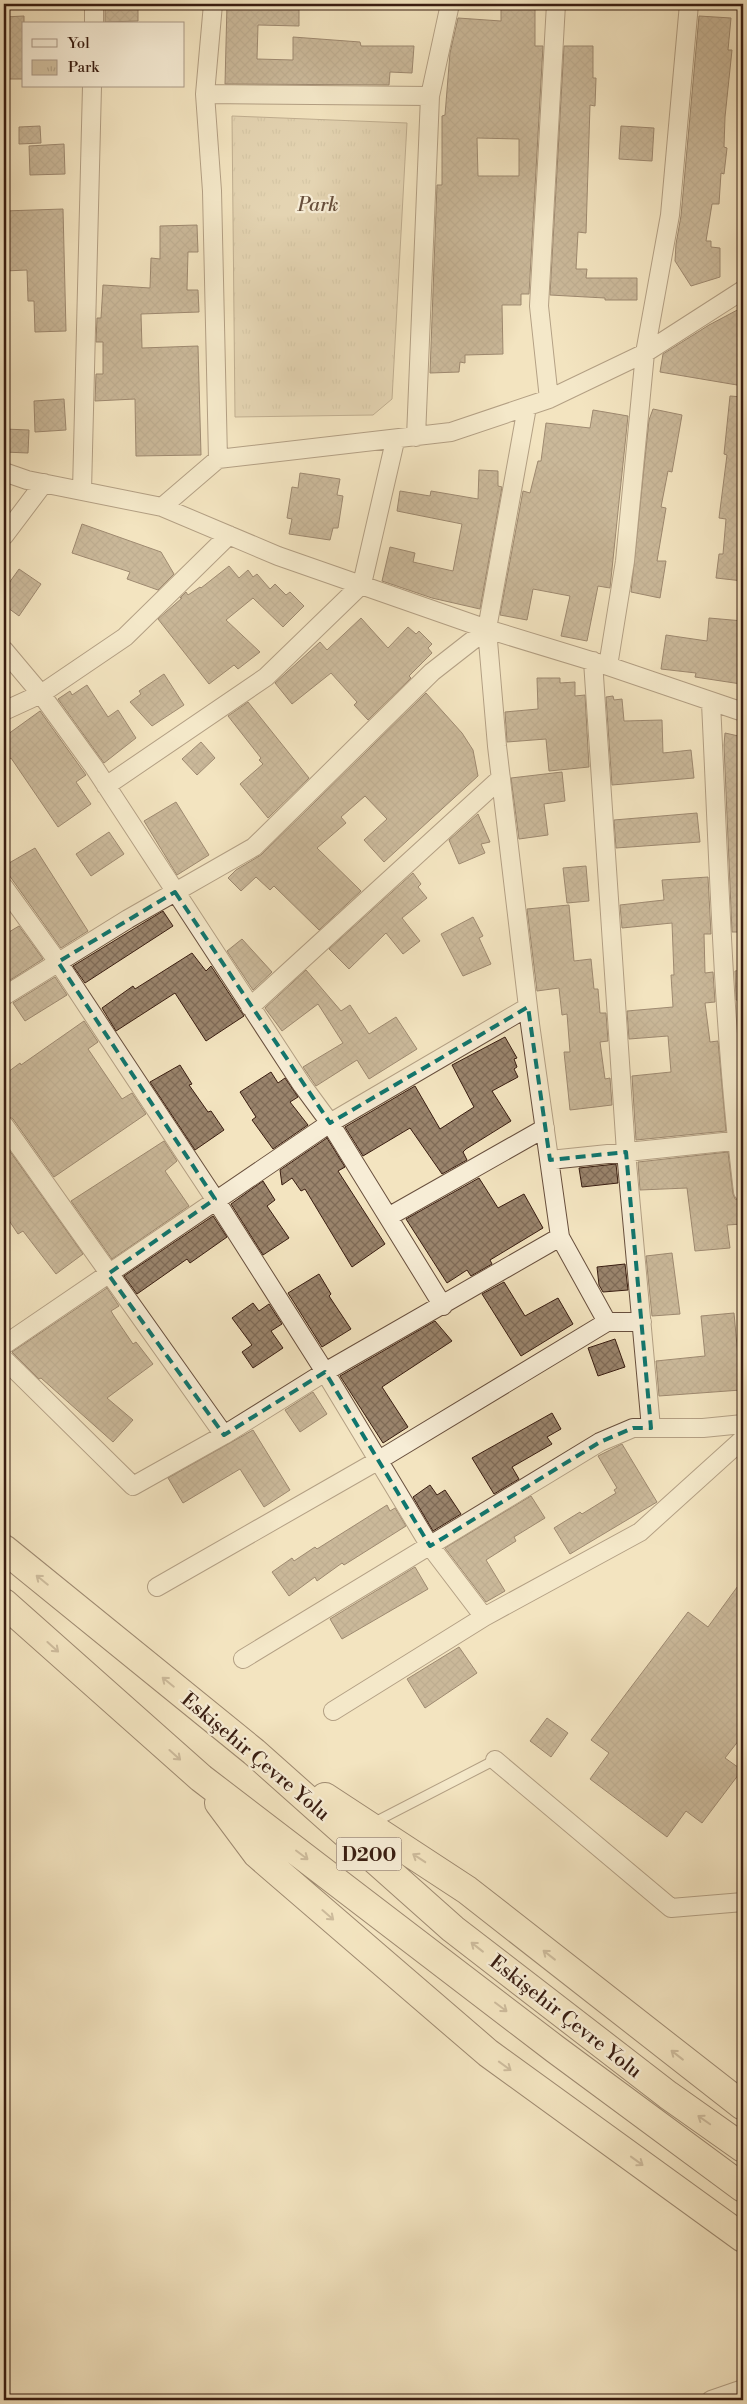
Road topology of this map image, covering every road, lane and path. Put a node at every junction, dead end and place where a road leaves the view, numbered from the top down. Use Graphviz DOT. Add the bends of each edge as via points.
graph roads {
  1 [pos="94,4"];
  2 [pos="213,4"];
  3 [pos="450,4"];
  4 [pos="556,4"];
  5 [pos="689,4"];
  6 [pos="94,22"];
  7 [pos="92,88"];
  8 [pos="205,94"];
  9 [pos="430,96"];
  10 [pos="743,290"];
  11 [pos="646,353"];
  12 [pos="549,399"];
  13 [pos="527,407"];
  14 [pos="416,437"];
  15 [pos="395,441"];
  16 [pos="218,459"];
  17 [pos="4,472"];
  18 [pos="44,483"];
  19 [pos="82,491"];
  20 [pos="162,507"];
  21 [pos="229,535"];
  22 [pos="4,536"];
  23 [pos="362,584"];
  24 [pos="487,629"];
  25 [pos="4,650"];
  26 [pos="600,663"];
  27 [pos="41,694"];
  28 [pos="711,703"];
  29 [pos="4,711"];
  30 [pos="743,712"];
  31 [pos="500,778"];
  32 [pos="106,786"];
  33 [pos="4,887"];
  34 [pos="175,892"];
  35 [pos="58,962"];
  36 [pos="4,996"];
  37 [pos="250,1007"];
  38 [pos="528,1007"];
  39 [pos="330,1123"];
  40 [pos="4,1125"];
  41 [pos="545,1128"];
  42 [pos="740,1140"];
  43 [pos="626,1152"];
  44 [pos="550,1160"];
  45 [pos="743,1192"];
  46 [pos="215,1199"];
  47 [pos="388,1217"];
  48 [pos="560,1237"];
  49 [pos="108,1274"];
  50 [pos="443,1306"];
  51 [pos="607,1322"];
  52 [pos="642,1322"];
  53 [pos="4,1345"];
  54 [pos="4,1359"];
  55 [pos="325,1372"];
  56 [pos="743,1424"];
  57 [pos="651,1428"];
  58 [pos="224,1435"];
  59 [pos="743,1439"];
  60 [pos="379,1460"];
  61 [pos="430,1546"];
  62 [pos="4,1549"];
  63 [pos="158,1588"];
  64 [pos="4,1603"];
  65 [pos="484,1617"];
  66 [pos="242,1659"];
  67 [pos="333,1711"];
  68 [pos="254,1752"];
  69 [pos="495,1760"];
  70 [pos="201,1778"];
  71 [pos="368,1825"];
  72 [pos="743,1902"];
  73 [pos="743,2106"];
  74 [pos="743,2148"];
  75 [pos="743,2188"];
  76 [pos="743,2238"];
  77 [pos="743,2389"];
  78 [pos="711,2400"];
  1 -- 6 [label="street"];
  2 -- 8 [label="street"];
  3 -- 9 [label="street"];
  4 -- 12 [label="street" via="539,306"];
  5 -- 11 [label="street" via="670,215"];
  7 -- 19 [label="street"];
  8 -- 9 [label="street"];
  8 -- 16 [label="street" via="212,191"];
  9 -- 14 [label="street"];
  10 -- 11 [label="street"];
  11 -- 12 [label="street"];
  11 -- 26 [label="street" via="625,562"];
  12 -- 13 [label="street"];
  13 -- 14 [label="street" via="450,432"];
  13 -- 24 [label="street"];
  14 -- 15 [label="street"];
  15 -- 16 [label="street"];
  15 -- 23 [label="street"];
  16 -- 20 [label="street"];
  17 -- 18 [label="street"];
  18 -- 19 [label="street"];
  18 -- 22 [label="street"];
  19 -- 20 [label="street"];
  20 -- 21 [label="street"];
  21 -- 23 [label="street" via="278,556"];
  21 -- 27 [label="street" via="125,637"];
  23 -- 24 [label="street"];
  23 -- 32 [label="street" via="266,677"];
  24 -- 26 [label="street"];
  24 -- 31 [label="street"];
  24 -- 34 [label="street" via="432,672 254,847"];
  25 -- 27 [label="street"];
  26 -- 28 [label="street"];
  26 -- 43 [label="street"];
  27 -- 29 [label="street"];
  27 -- 32 [label="street"];
  28 -- 30 [label="street"];
  28 -- 42 [label="street" via="722,931"];
  31 -- 37 [label="street"];
  31 -- 38 [label="street"];
  32 -- 34 [label="street"];
  33 -- 35 [label="street"];
  34 -- 35 [label="street"];
  34 -- 37 [label="street"];
  35 -- 36 [label="street"];
  35 -- 46 [label="street"];
  37 -- 39 [label="street"];
  38 -- 39 [label="street"];
  38 -- 41 [label="street"];
  39 -- 46 [label="street"];
  39 -- 47 [label="street"];
  40 -- 49 [label="street"];
  41 -- 44 [label="street"];
  41 -- 47 [label="street"];
  42 -- 43 [label="street"];
  42 -- 45 [label="street"];
  43 -- 44 [label="street"];
  43 -- 52 [label="street"];
  44 -- 48 [label="street"];
  46 -- 49 [label="street"];
  46 -- 55 [label="street"];
  47 -- 50 [label="street"];
  48 -- 50 [label="street"];
  48 -- 51 [label="street"];
  49 -- 53 [label="street"];
  49 -- 58 [label="street"];
  50 -- 55 [label="street"];
  51 -- 52 [label="street"];
  51 -- 60 [label="street"];
  52 -- 57 [label="street"];
  54 -- 58 [label="street" via="133,1486"];
  55 -- 58 [label="street"];
  55 -- 60 [label="street"];
  56 -- 57 [label="street"];
  57 -- 61 [label="street" via="633,1428 600,1442"];
  59 -- 65 [label="street" via="640,1532"];
  60 -- 61 [label="street"];
  60 -- 63 [label="street"];
  61 -- 65 [label="street"];
  61 -- 66 [label="street"];
  68 -- 62 [label="highway, Eskişehir Çevre Yolu / D200, one-way"];
  64 -- 70 [label="highway, Eskişehir Çevre Yolu / D200, one-way"];
  65 -- 67 [label="street"];
  68 -- 71 [label="highway"];
  74 -- 68 [label="highway, Eskişehir Çevre Yolu / D200, one-way" via="668,2095 453,1928"];
  69 -- 71 [label="lane"];
  69 -- 72 [label="street" via="671,1908"];
  70 -- 75 [label="highway, Eskişehir Çevre Yolu / D200, one-way" via="555,2049"];
  70 -- 76 [label="highway, one-way" via="257,1854 488,2053"];
  73 -- 71 [label="highway, one-way" via="467,1890"];
  77 -- 78 [label="street"];
}
